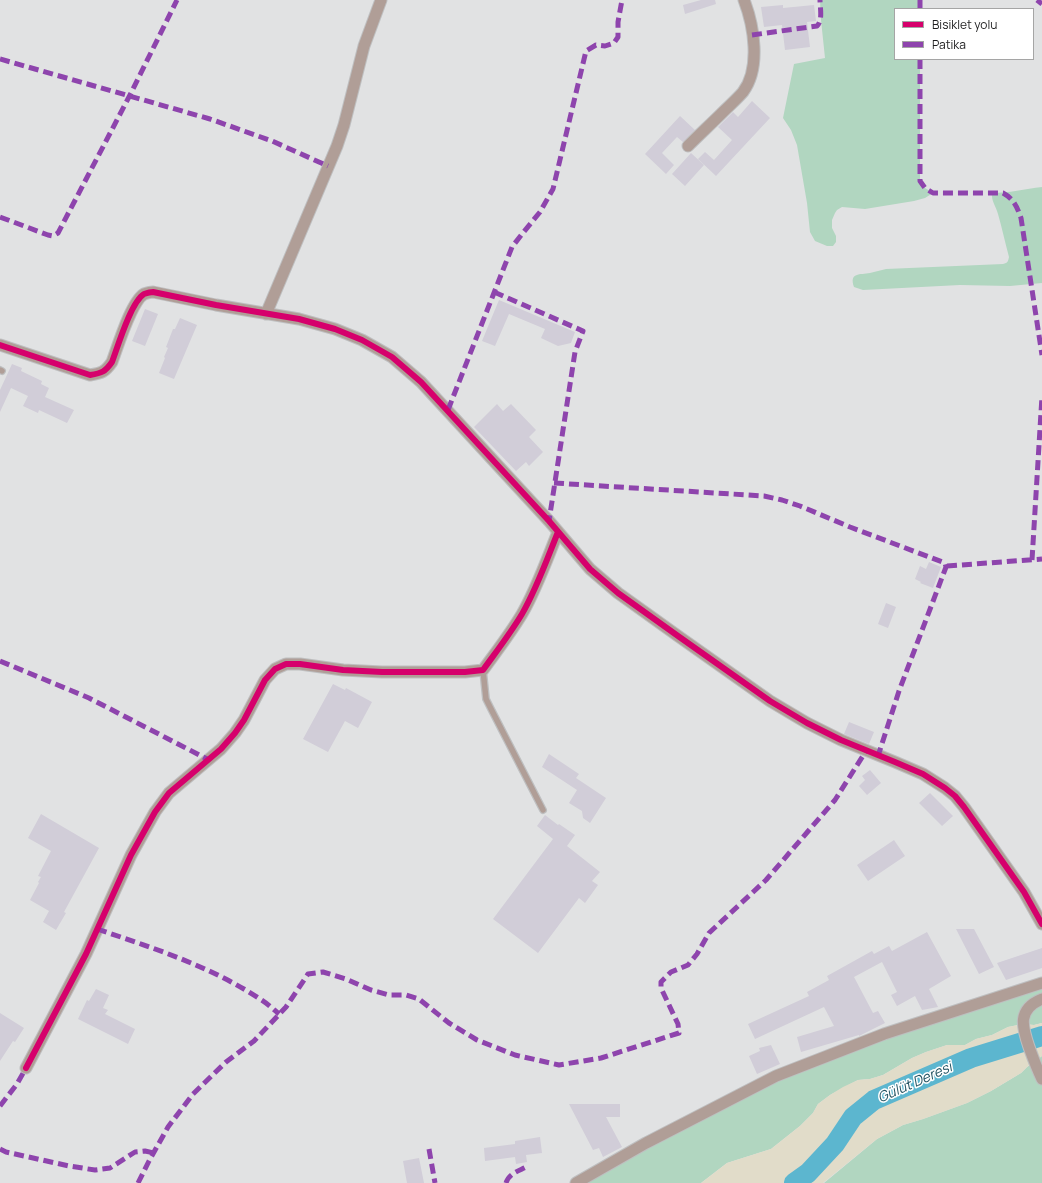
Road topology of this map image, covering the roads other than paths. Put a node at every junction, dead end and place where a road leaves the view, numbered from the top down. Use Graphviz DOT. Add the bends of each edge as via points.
graph roads {
  1 [pos="381,0"];
  2 [pos="744,0"];
  3 [pos="688,146"];
  4 [pos="266,314"];
  5 [pos="0,345"];
  6 [pos="558,532"];
  7 [pos="483,670"];
  8 [pos="543,810"];
  9 [pos="1042,924"];
  10 [pos="1042,983"];
  11 [pos="1042,1000"];
  12 [pos="26,1068"];
  13 [pos="1042,1079"];
  14 [pos="576,1183"];
  1 -- 4 [label="street" via="364,46 337,146"];
  2 -- 3 [label="street" via="754,44 754,63 750,80 742,92"];
  4 -- 5 [label="street" via="153,292 145,294 133,307 112,362 101,373 90,375"];
  4 -- 6 [label="street" via="299,319 335,329 362,340 392,357 421,382"];
  6 -- 7 [label="street" via="522,613"];
  6 -- 9 [label="street" via="590,569 618,593 770,701 841,740 923,774 950,792 964,807 1024,892"];
  7 -- 8 [label="lane" via="486,699"];
  7 -- 12 [label="street" via="382,672 300,664 286,664 275,669 265,680 235,734 169,793 155,812 131,855 86,954"];
  10 -- 14 [label="street" via="884,1034 776,1076 646,1143"];
  11 -- 13 [label="street" via="1032,1005 1023,1019 1023,1032"];
}
